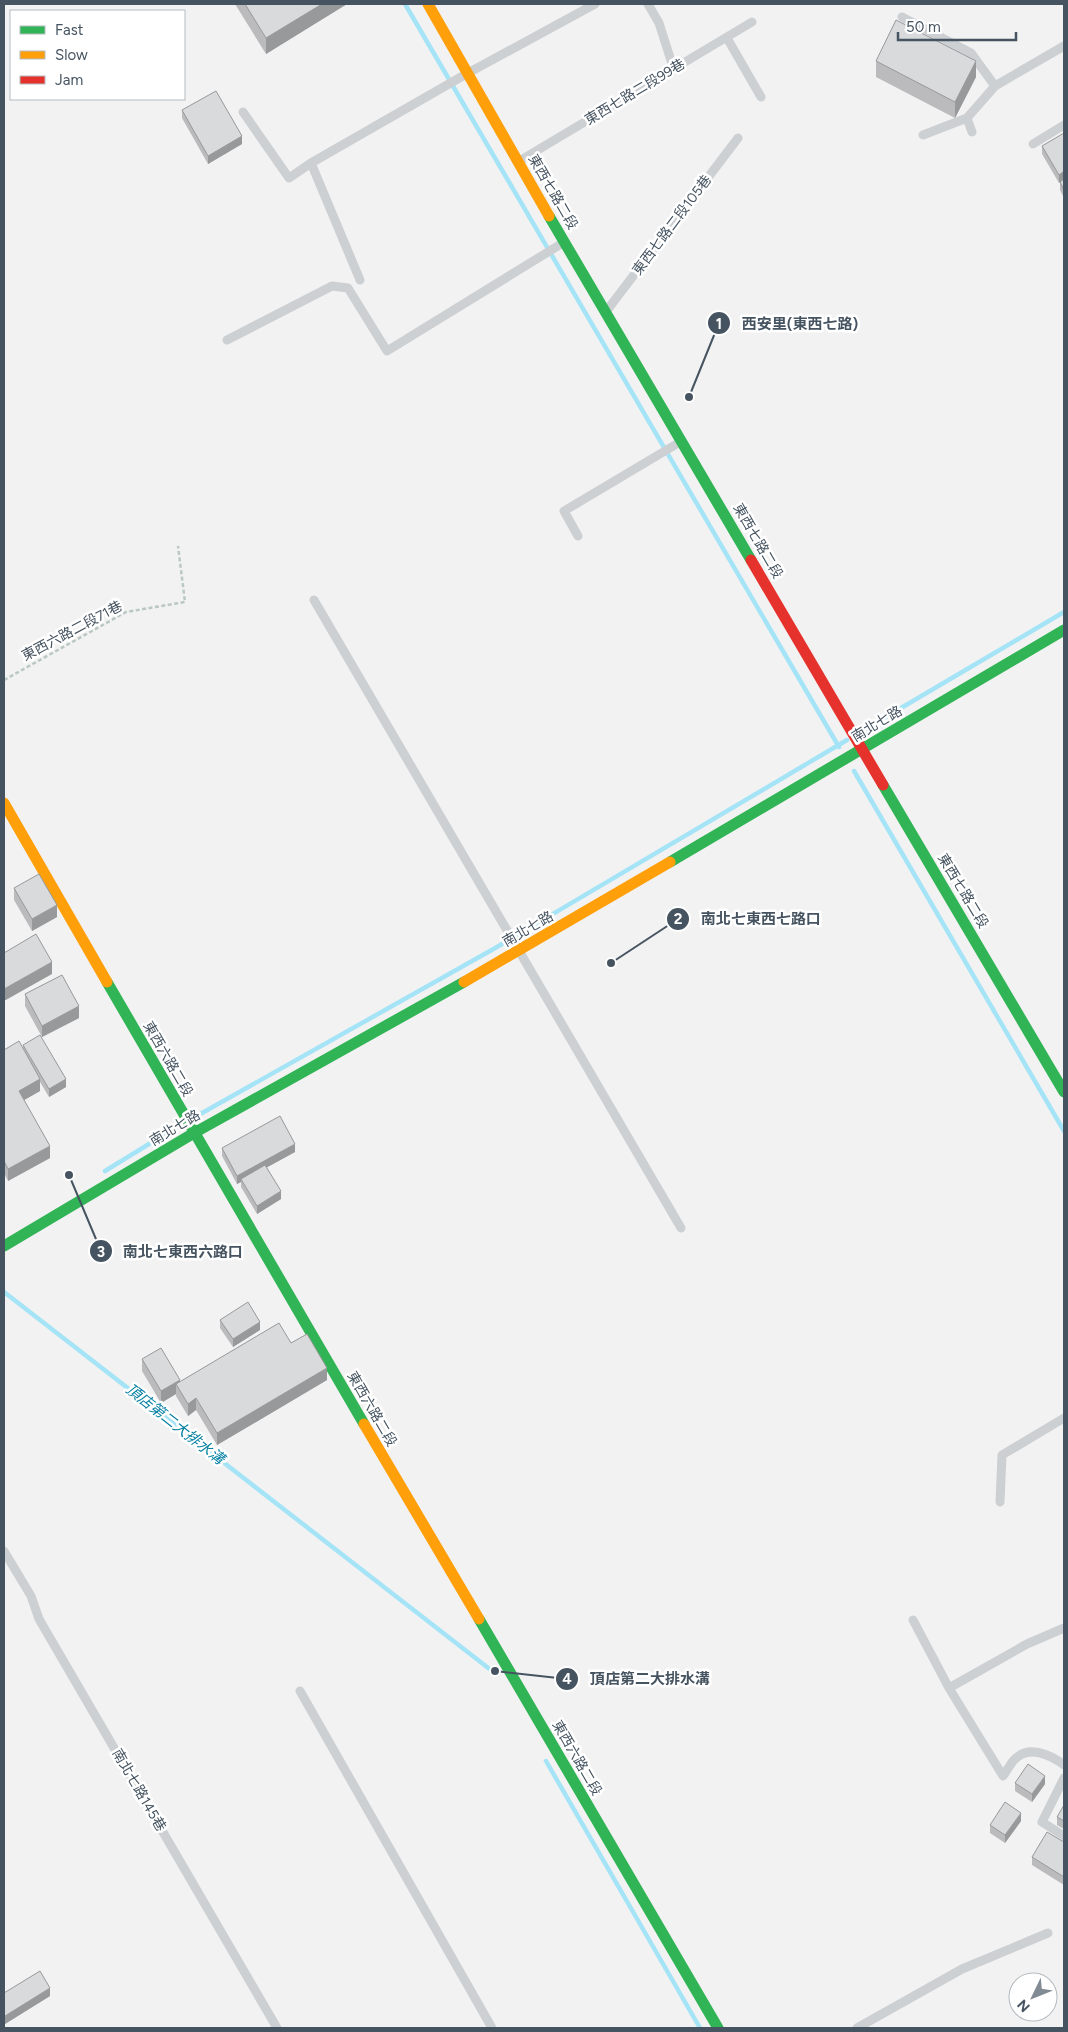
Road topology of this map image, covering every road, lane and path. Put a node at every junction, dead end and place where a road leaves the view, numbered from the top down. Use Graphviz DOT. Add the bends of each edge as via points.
graph roads {
  1 [pos="428,4"];
  2 [pos="595,4"];
  3 [pos="648,4"];
  4 [pos="902,17"];
  5 [pos="752,22"];
  6 [pos="727,38"];
  7 [pos="1064,46"];
  8 [pos="674,70"];
  9 [pos="468,72"];
  10 [pos="995,86"];
  11 [pos="761,97"];
  12 [pos="243,112"];
  13 [pos="968,118"];
  14 [pos="1064,125"];
  15 [pos="972,132"];
  16 [pos="923,135"];
  17 [pos="738,138"];
  18 [pos="1033,144"];
  19 [pos="518,162"];
  20 [pos="311,163"];
  21 [pos="564,242"];
  22 [pos="360,280"];
  23 [pos="606,311"];
  24 [pos="227,340"];
  25 [pos="682,440"];
  26 [pos="578,536"];
  27 [pos="178,546"];
  28 [pos="314,600"];
  29 [pos="1064,630"];
  30 [pos="4,680"];
  31 [pos="862,750"];
  32 [pos="4,803"];
  33 [pos="518,952"];
  34 [pos="1064,1092"];
  35 [pos="194,1133"];
  36 [pos="681,1228"];
  37 [pos="4,1246"];
  38 [pos="1064,1418"];
  39 [pos="1000,1502"];
  40 [pos="4,1551"];
  41 [pos="913,1620"];
  42 [pos="1064,1628"];
  43 [pos="949,1688"];
  44 [pos="300,1691"];
  45 [pos="1064,1765"];
  46 [pos="1064,1778"];
  47 [pos="1064,1836"];
  48 [pos="1048,1933"];
  49 [pos="277,2028"];
  50 [pos="492,2028"];
  51 [pos="718,2028"];
  52 [pos="857,2028"];
  1 -- 9 [label="street, 東西七路二段"];
  2 -- 9 [label="lane"];
  3 -- 8 [label="lane" via="659,23"];
  4 -- 10 [label="lane" via="971,53"];
  5 -- 6 [label="lane, 東西七路二段99巷"];
  6 -- 8 [label="lane, 東西七路二段99巷"];
  6 -- 11 [label="lane"];
  7 -- 10 [label="lane"];
  8 -- 19 [label="lane, 東西七路二段99巷"];
  9 -- 19 [label="street, 東西七路二段"];
  9 -- 20 [label="lane"];
  10 -- 13 [label="lane"];
  12 -- 20 [label="lane" via="289,178"];
  13 -- 15 [label="lane"];
  13 -- 16 [label="lane"];
  14 -- 18 [label="lane"];
  17 -- 23 [label="lane, 東西七路二段105巷"];
  19 -- 21 [label="street, 東西七路二段"];
  20 -- 22 [label="lane"];
  21 -- 23 [label="street, 東西七路二段"];
  21 -- 24 [label="lane" via="387,351 348,288 332,286"];
  23 -- 25 [label="street, 東西七路二段"];
  25 -- 26 [label="lane" via="564,511"];
  25 -- 31 [label="street, 東西七路二段"];
  27 -- 30 [label="path, 東西六路二段71巷" via="185,602 126,612"];
  28 -- 33 [label="lane"];
  29 -- 31 [label="street, 南北七路"];
  31 -- 33 [label="street, 南北七路"];
  31 -- 34 [label="street, 東西七路二段"];
  32 -- 35 [label="street, 東西六路二段"];
  33 -- 35 [label="street, 南北七路"];
  33 -- 36 [label="lane"];
  35 -- 37 [label="street, 南北七路"];
  35 -- 51 [label="street, 東西六路二段"];
  38 -- 39 [label="lane" via="1002,1455"];
  40 -- 49 [label="lane, 南北七路145巷" via="31,1596 39,1619"];
  41 -- 43 [label="lane"];
  42 -- 43 [label="lane" via="1027,1644"];
  43 -- 45 [label="lane" via="1003,1776 1015,1758 1028,1751 1051,1755"];
  44 -- 50 [label="lane"];
  46 -- 47 [label="lane" via="1042,1822"];
  48 -- 52 [label="lane" via="962,1969"];
}
